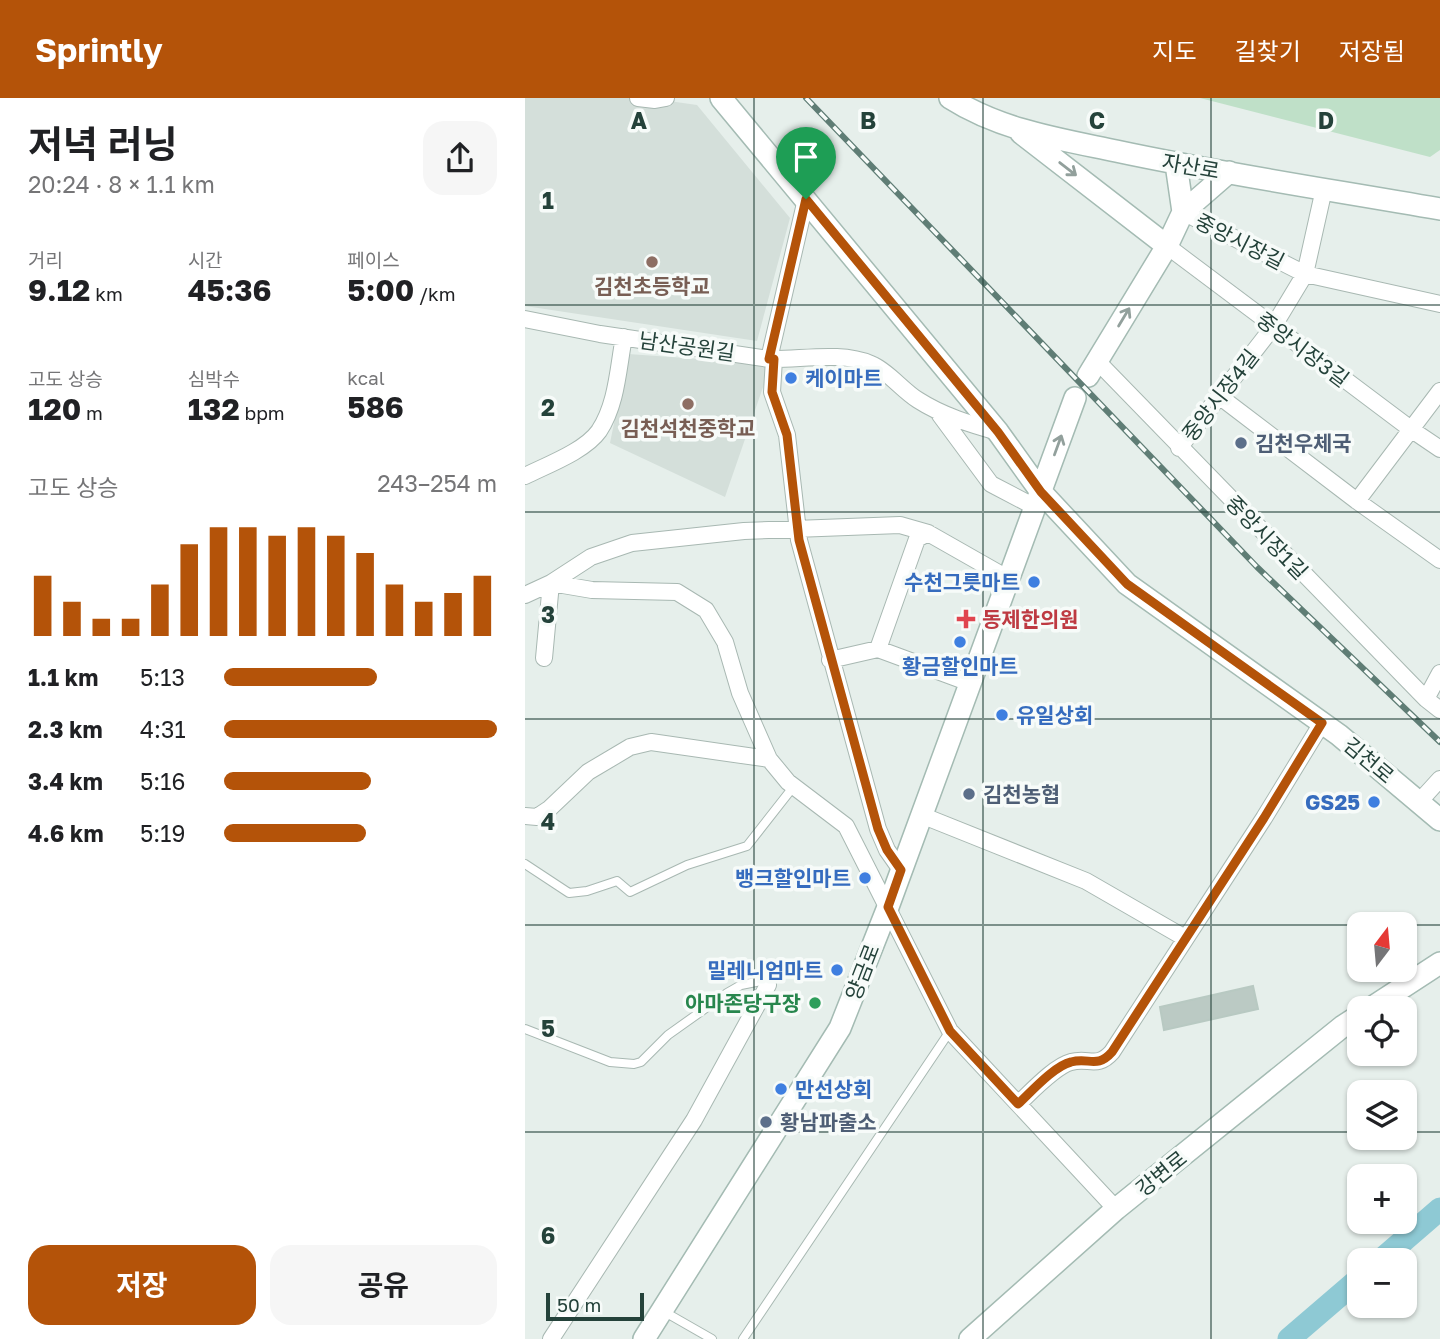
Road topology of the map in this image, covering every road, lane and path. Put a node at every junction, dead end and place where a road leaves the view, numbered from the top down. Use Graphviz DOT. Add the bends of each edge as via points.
graph roads {
  1 [pos="638,98"];
  2 [pos="666,98"];
  3 [pos="721,98"];
  4 [pos="950,98"];
  5 [pos="1014,128"];
  6 [pos="1176,164"];
  7 [pos="1229,172"];
  8 [pos="1324,189"];
  9 [pos="806,199"];
  10 [pos="1440,209"];
  11 [pos="1183,212"];
  12 [pos="1167,246"];
  13 [pos="1305,275"];
  14 [pos="1440,303"];
  15 [pos="525,319"];
  16 [pos="1272,327"];
  17 [pos="624,337"];
  18 [pos="771,359"];
  19 [pos="1093,369"];
  20 [pos="1440,391"];
  21 [pos="1219,396"];
  22 [pos="1075,398"];
  23 [pos="936,410"];
  24 [pos="1412,430"];
  25 [pos="998,432"];
  26 [pos="1179,448"];
  27 [pos="1440,449"];
  28 [pos="525,476"];
  29 [pos="1038,499"];
  30 [pos="1357,501"];
  31 [pos="798,529"];
  32 [pos="928,533"];
  33 [pos="1440,561"];
  34 [pos="1009,579"];
  35 [pos="551,583"];
  36 [pos="525,595"];
  37 [pos="878,649"];
  38 [pos="544,658"];
  39 [pos="830,660"];
  40 [pos="1440,673"];
  41 [pos="970,683"];
  42 [pos="1426,699"];
  43 [pos="1440,710"];
  44 [pos="1322,723"];
  45 [pos="769,760"];
  46 [pos="1440,779"];
  47 [pos="794,786"];
  48 [pos="1419,802"];
  49 [pos="921,815"];
  50 [pos="525,816"];
  51 [pos="1440,820"];
  52 [pos="525,864"];
  53 [pos="901,870"];
  54 [pos="888,907"];
  55 [pos="1185,939"];
  56 [pos="1440,963"];
  57 [pos="768,985"];
  58 [pos="1389,996"];
  59 [pos="1347,1023"];
  60 [pos="525,1029"];
  61 [pos="950,1031"];
  62 [pos="1018,1104"];
  63 [pos="1116,1209"];
  64 [pos="663,1311"];
  65 [pos="551,1339"];
  66 [pos="644,1339"];
  67 [pos="712,1339"];
  68 [pos="743,1339"];
  69 [pos="970,1339"];
  1 -- 2 [label="street"];
  3 -- 9 [label="street, 김천로"];
  4 -- 5 [label="street, 자산로"];
  5 -- 6 [label="street, 자산로"];
  5 -- 12 [label="street, one-way"];
  6 -- 7 [label="street, 자산로"];
  6 -- 11 [label="street"];
  7 -- 8 [label="street, 자산로"];
  7 -- 11 [label="street"];
  8 -- 10 [label="street, 자산로"];
  8 -- 13 [label="street, 중앙시장4길"];
  9 -- 18 [label="street"];
  9 -- 25 [label="street, 김천로"];
  11 -- 12 [label="street, 중앙시장길"];
  11 -- 13 [label="street, 중앙시장길"];
  12 -- 16 [label="street, 중앙시장3길"];
  19 -- 12 [label="street, 중앙시장길, one-way"];
  13 -- 14 [label="street, 중앙시장길"];
  13 -- 16 [label="street, 중앙시장4길"];
  15 -- 17 [label="street, 남산공원길"];
  16 -- 21 [label="street, 중앙시장4길"];
  16 -- 24 [label="street, 중앙시장3길"];
  17 -- 18 [label="street, 남산공원길"];
  17 -- 28 [label="street" via="614,399 598,432 575,452"];
  18 -- 23 [label="street, 남산공원길" via="828,356 871,364"];
  18 -- 31 [label="street" via="772,392 787,435"];
  19 -- 26 [label="street, 중앙시장1길"];
  20 -- 24 [label="street"];
  21 -- 26 [label="street, 중앙시장4길"];
  21 -- 30 [label="street"];
  29 -- 22 [label="street, one-way"];
  23 -- 25 [label="street, 남산공원길"];
  23 -- 29 [label="street" via="991,484"];
  24 -- 27 [label="street, 중앙시장3길"];
  24 -- 30 [label="street"];
  25 -- 29 [label="street, 김천로"];
  26 -- 42 [label="street, 중앙시장1길"];
  29 -- 34 [label="street, 양금로"];
  29 -- 44 [label="street, 김천로" via="1127,584"];
  30 -- 33 [label="street"];
  31 -- 32 [label="street" via="900,525"];
  31 -- 35 [label="street" via="632,543 591,557"];
  31 -- 39 [label="street"];
  32 -- 34 [label="street"];
  32 -- 37 [label="street" via="917,539"];
  34 -- 41 [label="street, 양금로"];
  35 -- 36 [label="street"];
  35 -- 38 [label="street"];
  35 -- 45 [label="street" via="592,590 677,592 706,610 725,642 740,693"];
  37 -- 39 [label="street"];
  37 -- 41 [label="street"];
  39 -- 53 [label="street" via="878,829"];
  40 -- 42 [label="street"];
  41 -- 49 [label="street, 양금로"];
  42 -- 43 [label="street, 중앙시장1길"];
  44 -- 48 [label="street, 김천로"];
  44 -- 55 [label="street"];
  45 -- 47 [label="street"];
  45 -- 50 [label="street" via="651,742 631,747 588,772 537,817"];
  46 -- 48 [label="street"];
  47 -- 52 [label="lane" via="747,846 687,865 630,892 617,881 569,893"];
  47 -- 54 [label="street" via="846,826"];
  48 -- 51 [label="street, 김천로"];
  49 -- 53 [label="street, 양금로"];
  49 -- 55 [label="street" via="1086,880"];
  53 -- 54 [label="street, 양금로"];
  54 -- 61 [label="street"];
  54 -- 64 [label="street, 양금로" via="840,1028"];
  55 -- 62 [label="street" via="1105,1059 1067,1062"];
  56 -- 58 [label="street"];
  57 -- 60 [label="lane" via="761,981 727,992 633,1064 610,1062"];
  57 -- 65 [label="street" via="694,1120"];
  59 -- 63 [label="street, 강변로"];
  61 -- 62 [label="street"];
  61 -- 68 [label="lane"];
  62 -- 63 [label="street"];
  63 -- 69 [label="street, 강변로"];
  64 -- 66 [label="street, 양금로"];
  64 -- 67 [label="lane"];
}
